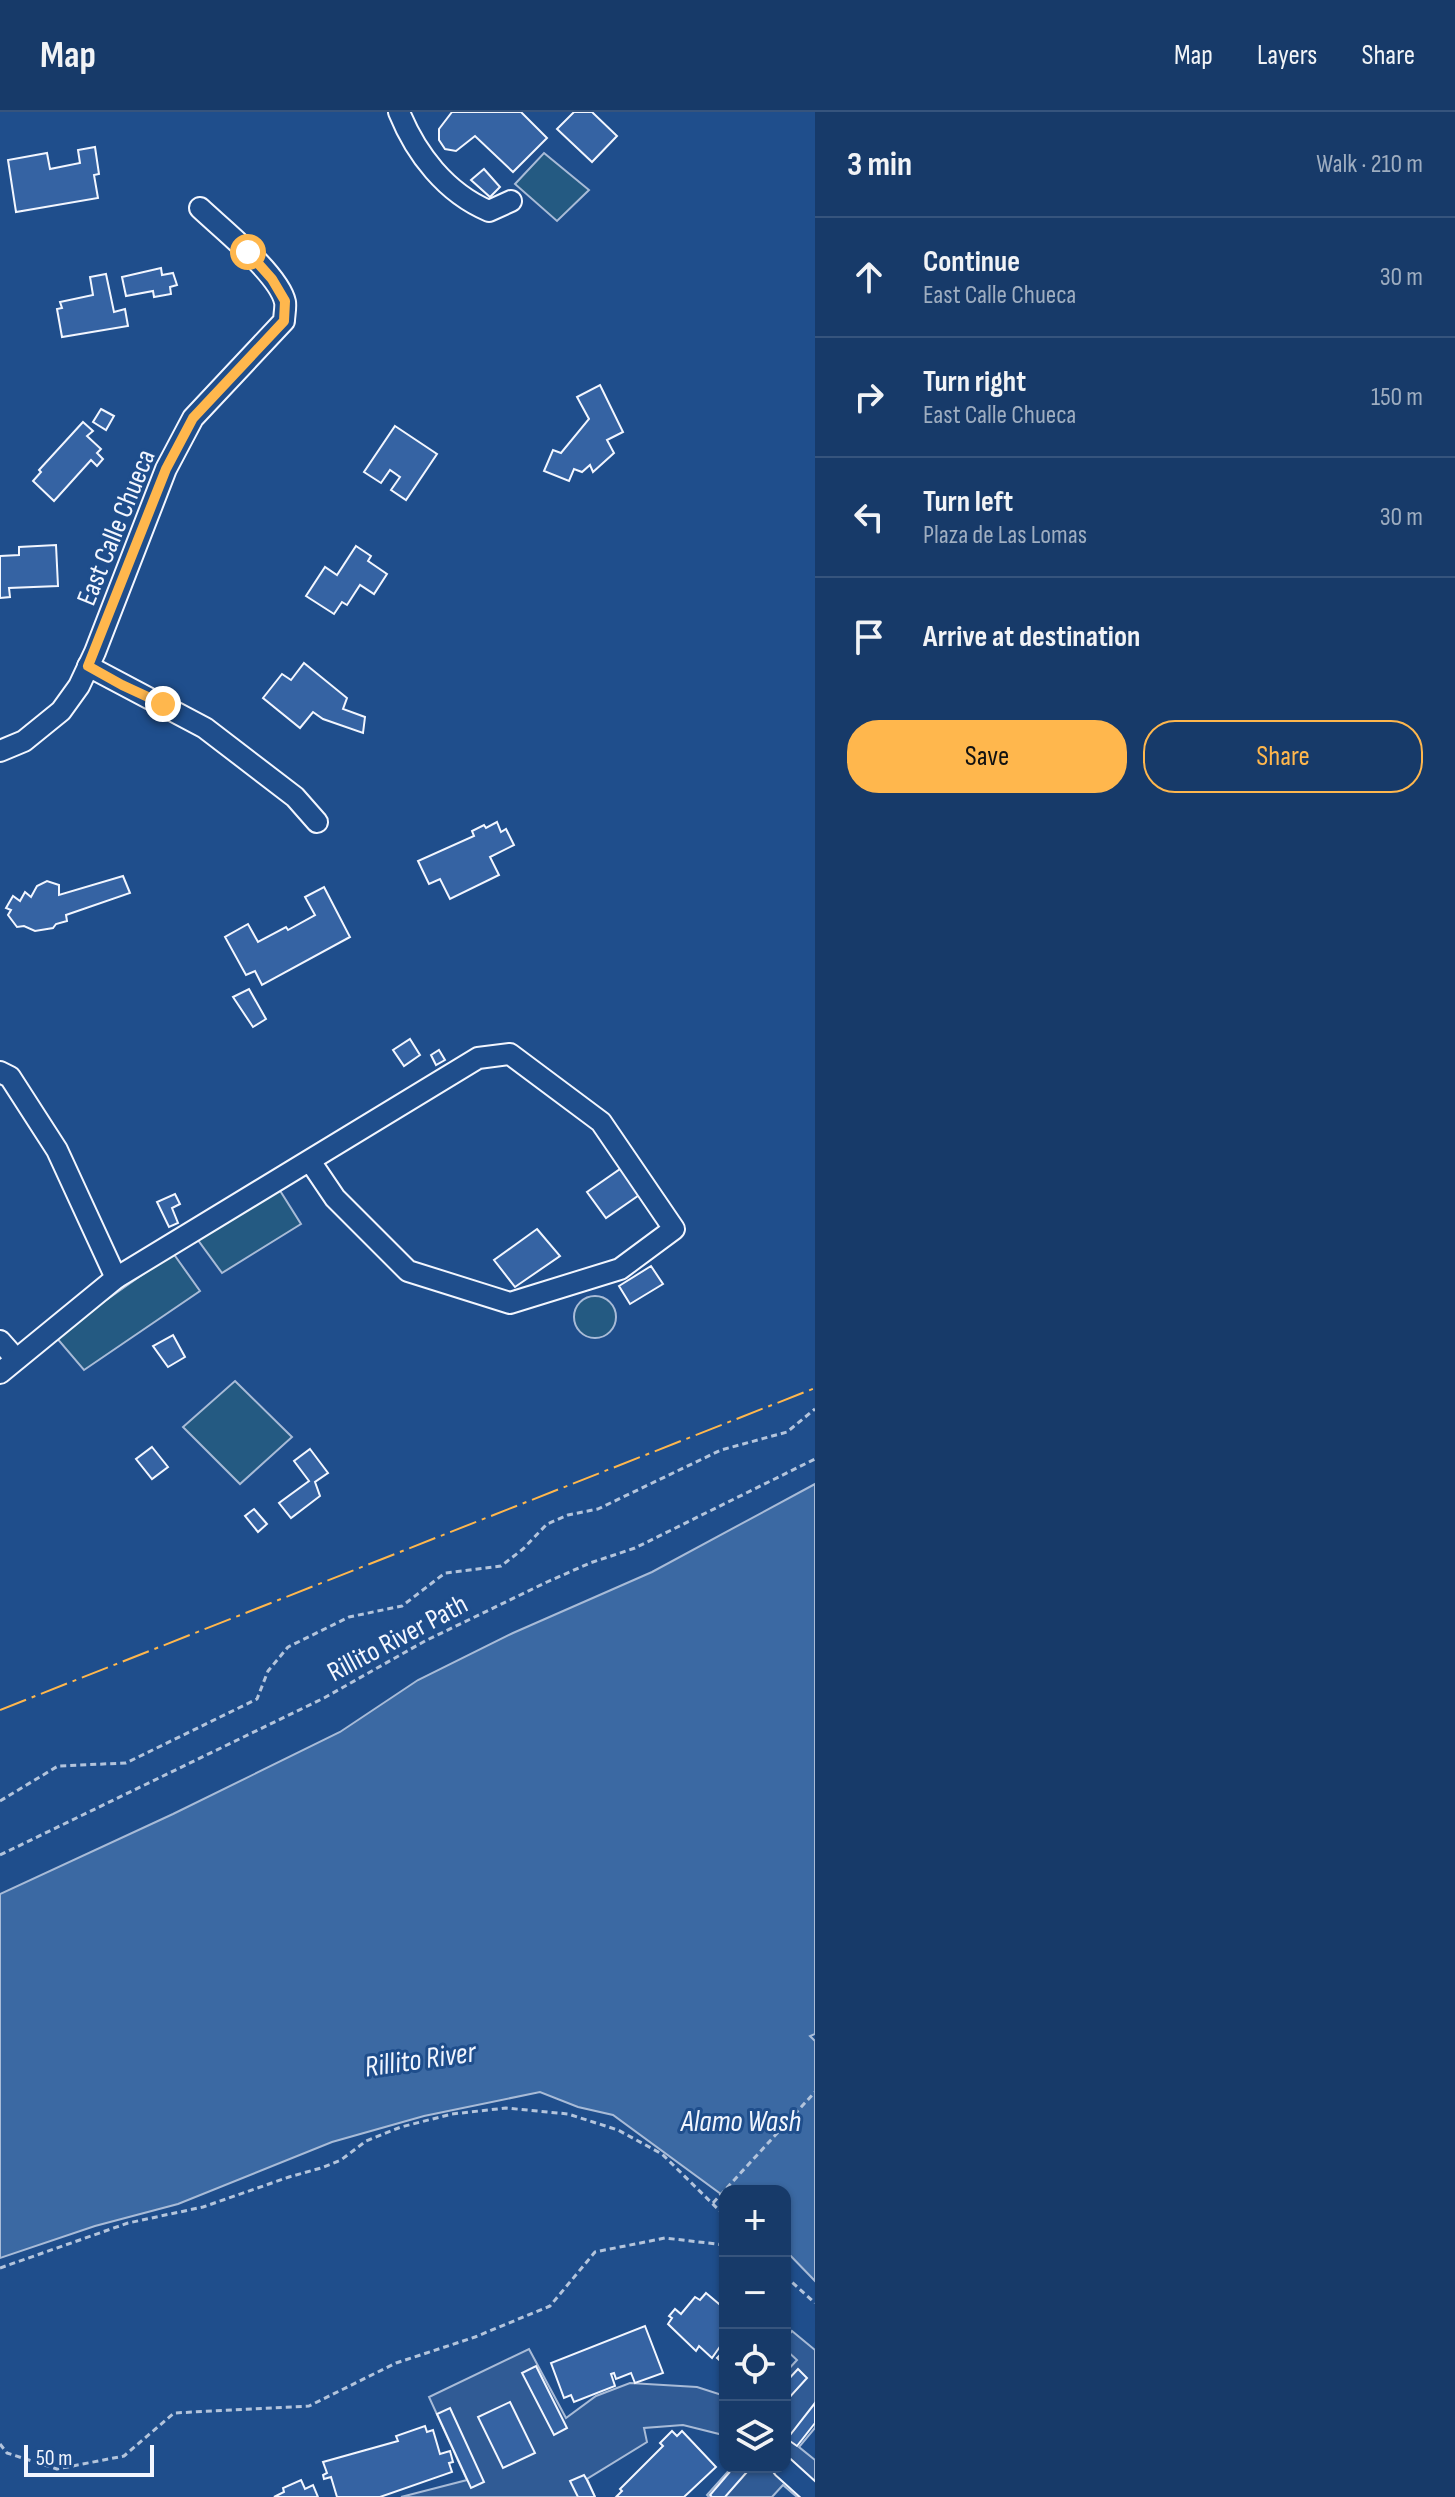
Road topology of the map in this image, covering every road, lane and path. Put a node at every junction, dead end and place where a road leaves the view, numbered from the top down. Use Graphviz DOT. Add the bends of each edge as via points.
graph roads {
  1 [pos="399,112"];
  2 [pos="511,201"];
  3 [pos="200,208"];
  4 [pos="88,666"];
  5 [pos="0,751"];
  6 [pos="317,822"];
  7 [pos="0,1072"];
  8 [pos="310,1161"];
  9 [pos="116,1278"];
  10 [pos="0,1341"];
  11 [pos="8,1366"];
  12 [pos="815,1409"];
  13 [pos="815,1459"];
  14 [pos="0,1801"];
  15 [pos="0,1855"];
  16 [pos="815,2092"];
  17 [pos="713,2203"];
  18 [pos="719,2210"];
  19 [pos="719,2244"];
  20 [pos="0,2268"];
  21 [pos="791,2281"];
  22 [pos="815,2303"];
  23 [pos="0,2444"];
  24 [pos="790,2473"];
  25 [pos="815,2496"];
  1 -- 2 [label="street" via="435,173 475,205 489,211"];
  3 -- 4 [label="street, East Calle Chueca" via="272,279 285,301 284,321 193,418 166,469"];
  4 -- 5 [label="street, East Calle Chueca" via="61,711 24,741"];
  4 -- 6 [label="street" via="205,728 295,797"];
  7 -- 9 [label="street" via="10,1077 57,1150"];
  8 -- 8 [label="street" via="335,1198 408,1271 510,1303 620,1269 674,1229 601,1122 510,1054 478,1058"];
  8 -- 9 [label="street"];
  9 -- 11 [label="street"];
  10 -- 11 [label="street"];
  12 -- 14 [label="path" via="787,1432 721,1450 598,1509 547,1524 501,1566 445,1573 402,1606 349,1617 288,1647 268,1671 257,1699 126,1763 58,1766"];
  13 -- 15 [label="path, Rillito River Path" via="635,1548 590,1563 425,1641 324,1698"];
  16 -- 17 [label="path"];
  17 -- 18 [label="path"];
  17 -- 20 [label="path" via="662,2154 618,2130 568,2114 506,2108 401,2127 321,2168 203,2207 128,2223"];
  19 -- 23 [label="path" via="665,2238 595,2252 550,2306 396,2363 309,2406 174,2413 124,2456 57,2469 7,2453"];
  21 -- 22 [label="path"];
  24 -- 25 [label="street"];
}
